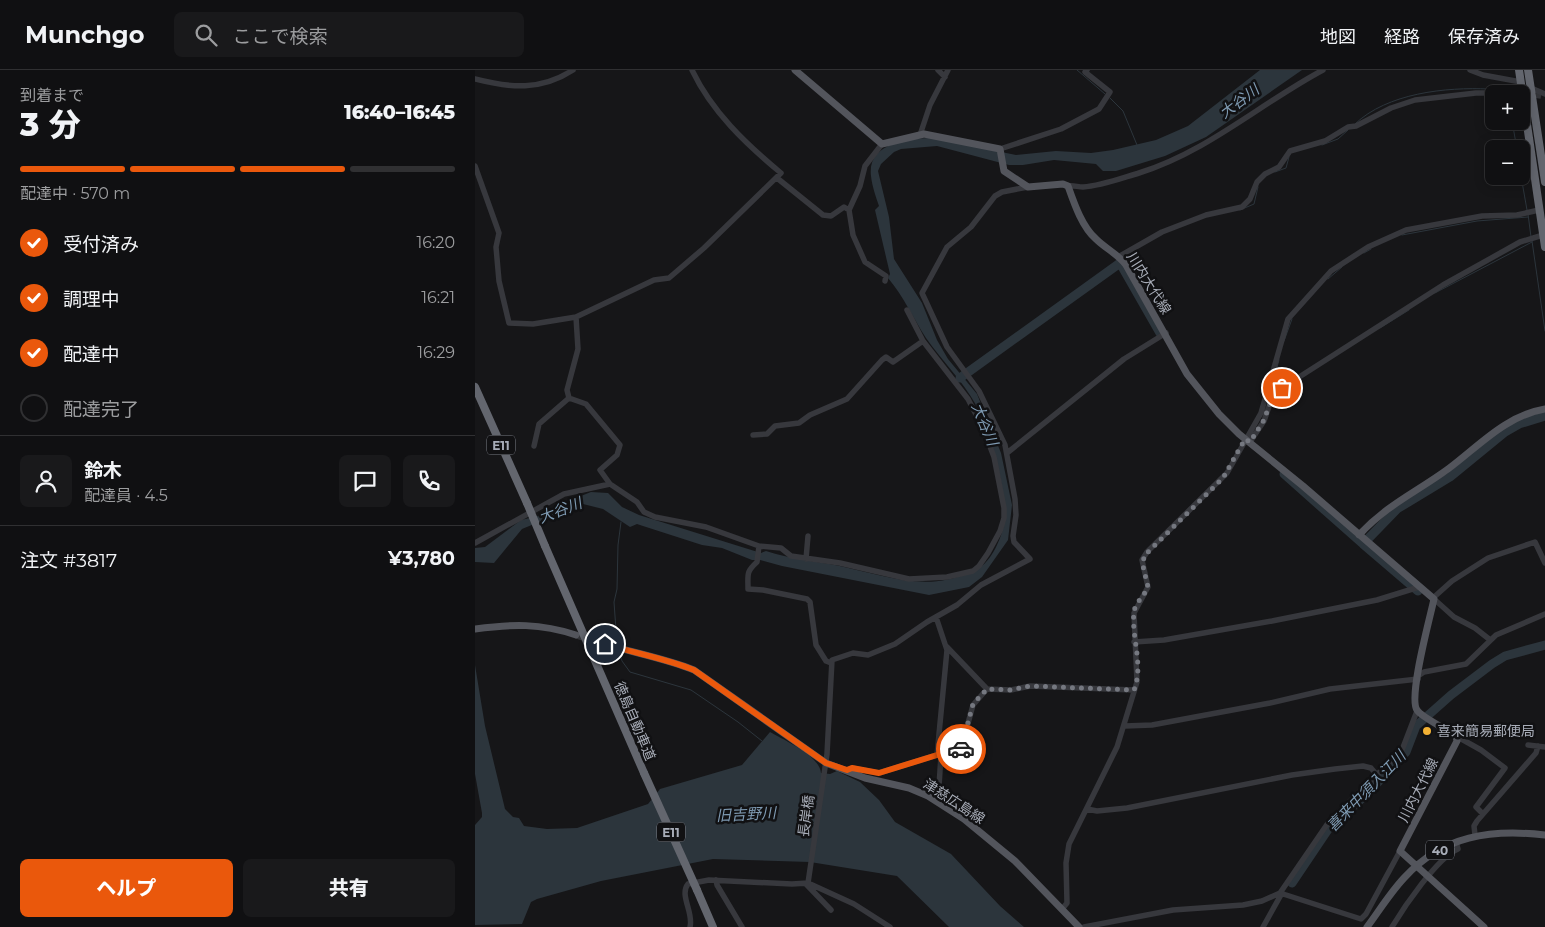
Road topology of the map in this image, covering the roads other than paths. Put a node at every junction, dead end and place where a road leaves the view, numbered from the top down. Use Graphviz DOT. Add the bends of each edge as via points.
graph roads {
  1 [pos="573,70"];
  2 [pos="693,70"];
  3 [pos="795,70"];
  4 [pos="938,70"];
  5 [pos="948,70"];
  6 [pos="1087,70"];
  7 [pos="1323,70"];
  8 [pos="1470,70"];
  9 [pos="1528,70"];
  10 [pos="945,77"];
  11 [pos="1520,77"];
  12 [pos="475,79"];
  13 [pos="1530,84"];
  14 [pos="1485,93"];
  15 [pos="1544,95"];
  16 [pos="919,135"];
  17 [pos="881,145"];
  18 [pos="1000,150"];
  19 [pos="475,166"];
  20 [pos="777,178"];
  21 [pos="1545,182"];
  22 [pos="1068,186"];
  23 [pos="1028,187"];
  24 [pos="849,210"];
  25 [pos="1536,211"];
  26 [pos="1540,236"];
  27 [pos="1545,247"];
  28 [pos="1120,256"];
  29 [pos="885,281"];
  30 [pos="907,310"];
  31 [pos="576,317"];
  32 [pos="1165,332"];
  33 [pos="923,341"];
  34 [pos="475,387"];
  35 [pos="569,398"];
  36 [pos="1545,409"];
  37 [pos="753,435"];
  38 [pos="1246,441"];
  39 [pos="534,446"];
  40 [pos="1007,453"];
  41 [pos="610,484"];
  42 [pos="808,536"];
  43 [pos="1359,536"];
  44 [pos="475,543"];
  45 [pos="759,548"];
  46 [pos="806,559"];
  47 [pos="1545,562"];
  48 [pos="1416,589"];
  49 [pos="1433,598"];
  50 [pos="1545,614"];
  51 [pos="936,617"];
  52 [pos="475,629"];
  53 [pos="576,634"];
  54 [pos="1489,640"];
  55 [pos="1138,642"];
  56 [pos="605,644"];
  57 [pos="947,646"];
  58 [pos="831,663"];
  59 [pos="1418,678"];
  60 [pos="987,689"];
  61 [pos="1134,690"];
  62 [pos="1423,715"];
  63 [pos="1125,726"];
  64 [pos="1456,736"];
  65 [pos="1528,745"];
  66 [pos="1537,746"];
  67 [pos="1545,747"];
  68 [pos="939,755"];
  69 [pos="826,763"];
  70 [pos="847,770"];
  71 [pos="1377,774"];
  72 [pos="937,802"];
  73 [pos="1087,809"];
  74 [pos="1483,814"];
  75 [pos="1475,835"];
  76 [pos="1545,835"];
  77 [pos="1456,842"];
  78 [pos="1401,852"];
  79 [pos="1416,866"];
  80 [pos="1428,877"];
  81 [pos="716,880"];
  82 [pos="806,883"];
  83 [pos="1281,893"];
  84 [pos="1063,908"];
  85 [pos="831,910"];
  86 [pos="692,918"];
  87 [pos="690,927"];
  88 [pos="696,927"];
  89 [pos="714,927"];
  90 [pos="742,927"];
  91 [pos="890,927"];
  92 [pos="1079,927"];
  93 [pos="1084,927"];
  94 [pos="1263,927"];
  95 [pos="1367,927"];
  96 [pos="1392,927"];
  97 [pos="1484,927"];
  1 -- 12 [label="street" via="549,82 525,87"];
  2 -- 20 [label="street" via="709,99 729,124 781,173"];
  3 -- 17 [label="main road"];
  4 -- 10 [label="street"];
  5 -- 10 [label="street"];
  6 -- 18 [label="street" via="1085,72 1107,97 1099,109 1061,129"];
  7 -- 22 [label="street" via="1180,156 1140,173 1083,187"];
  8 -- 11 [label="street" via="1483,76"];
  9 -- 13 [label="highway"];
  10 -- 16 [label="street"];
  11 -- 25 [label="highway"];
  13 -- 15 [label="street"];
  13 -- 21 [label="highway"];
  14 -- 28 [label="street" via="1415,100 1348,127 1325,141 1290,151 1279,167 1257,182 1250,199 1242,207 1205,215 1162,232"];
  16 -- 17 [label="main road"];
  16 -- 18 [label="main road"];
  17 -- 24 [label="street" via="865,166"];
  18 -- 23 [label="main road" via="1004,171"];
  19 -- 31 [label="street" via="499,233 496,247 499,281 509,323 533,324"];
  20 -- 24 [label="street" via="823,215 831,216 844,207"];
  20 -- 31 [label="street" via="669,278 654,280"];
  22 -- 23 [label="main road"];
  22 -- 28 [label="main road, 川内大代線" via="1092,236"];
  23 -- 40 [label="street" via="995,196 971,227 947,247 923,290 947,347 987,404"];
  24 -- 29 [label="street" via="859,251 869,266 886,276"];
  25 -- 26 [label="highway"];
  25 -- 38 [label="street" via="1483,216 1406,230 1368,247 1331,271 1287,319 1261,413"];
  26 -- 27 [label="highway"];
  26 -- 38 [label="street" via="1443,285 1282,388 1275,393 1264,420"];
  28 -- 32 [label="main road, 川内大代線"];
  30 -- 33 [label="street"];
  31 -- 35 [label="street" via="578,350 567,390"];
  32 -- 38 [label="main road, 川内大代線" via="1187,374"];
  32 -- 40 [label="street" via="1124,359"];
  33 -- 37 [label="street" via="893,362 886,357 882,360 842,403 810,415 799,423 775,426 767,434"];
  33 -- 46 [label="street" via="968,398 983,428 994,456 1004,508 1000,531 979,566 973,571 947,577 909,579 840,563"];
  34 -- 89 [label="highway, 徳島自動車道 / E11, bridge"];
  35 -- 39 [label="street" via="539,424"];
  35 -- 41 [label="street" via="586,404 620,445 617,454 600,470"];
  36 -- 43 [label="main road" via="1521,415 1499,428 1448,469 1384,511"];
  38 -- 43 [label="main road, 川内大代線"];
  38 -- 55 [label="street" via="1223,478 1144,556 1148,587 1135,608"];
  40 -- 51 [label="street" via="1015,499 1014,542 1030,559 981,585"];
  41 -- 44 [label="street" via="564,494"];
  41 -- 45 [label="street" via="655,517 706,527"];
  42 -- 46 [label="street"];
  43 -- 48 [label="main road, 川内大代線"];
  45 -- 46 [label="street" via="781,548 791,556"];
  45 -- 58 [label="street" via="757,562 748,571 748,589 807,598 816,645 826,661"];
  47 -- 49 [label="street" via="1535,542 1509,549 1470,569"];
  48 -- 49 [label="main road, 川内大代線"];
  48 -- 55 [label="street" via="1272,621"];
  49 -- 54 [label="street" via="1454,617"];
  49 -- 59 [label="main road"];
  50 -- 54 [label="street"];
  51 -- 57 [label="street"];
  51 -- 58 [label="street" via="904,639 869,655 846,655"];
  52 -- 53 [label="main road" via="549,626"];
  54 -- 59 [label="street" via="1466,664 1424,672"];
  55 -- 61 [label="street" via="1139,671"];
  56 -- 69 [label="main road, 津慈広島線" via="694,670"];
  57 -- 60 [label="street"];
  57 -- 68 [label="street"];
  58 -- 69 [label="street, 長岸橋"];
  59 -- 62 [label="main road" via="1416,688"];
  59 -- 63 [label="street" via="1330,689 1169,722"];
  60 -- 61 [label="street" via="1011,690 1030,686"];
  60 -- 68 [label="street" via="973,704 961,749"];
  61 -- 63 [label="street"];
  62 -- 64 [label="main road"];
  62 -- 71 [label="street" via="1402,750"];
  63 -- 73 [label="street"];
  64 -- 74 [label="street" via="1505,768 1476,807"];
  64 -- 78 [label="main road, 川内大代線" via="1457,741"];
  65 -- 66 [label="street"];
  66 -- 67 [label="street"];
  66 -- 74 [label="street" via="1536,753"];
  68 -- 70 [label="street" via="879,773"];
  68 -- 72 [label="street"];
  69 -- 70 [label="main road, 津慈広島線"];
  69 -- 82 [label="street, 長岸橋" via="812,863"];
  70 -- 72 [label="main road, 津慈広島線" via="865,778 909,788"];
  71 -- 73 [label="street" via="1363,766 1335,769 1127,808"];
  71 -- 83 [label="street" via="1328,823"];
  72 -- 84 [label="main road, 津慈広島線" via="964,819 1015,861"];
  73 -- 84 [label="street" via="1069,844 1065,863 1067,903"];
  74 -- 75 [label="street" via="1474,826"];
  75 -- 76 [label="main road, 40" via="1499,831"];
  75 -- 77 [label="main road, 40"];
  77 -- 79 [label="main road, 40"];
  77 -- 80 [label="street" via="1458,849 1450,852"];
  78 -- 79 [label="main road"];
  78 -- 83 [label="street" via="1367,914 1361,919"];
  79 -- 80 [label="main road"];
  79 -- 95 [label="main road, 40" via="1399,883"];
  80 -- 96 [label="street"];
  80 -- 97 [label="main road"];
  81 -- 82 [label="street"];
  81 -- 86 [label="street" via="697,881 685,888"];
  81 -- 90 [label="street"];
  82 -- 85 [label="street"];
  82 -- 91 [label="street" via="854,904"];
  83 -- 93 [label="street" via="1243,905 1173,910"];
  83 -- 94 [label="street"];
  84 -- 92 [label="main road, 津慈広島線"];
  86 -- 87 [label="street"];
  86 -- 88 [label="street"];
}
